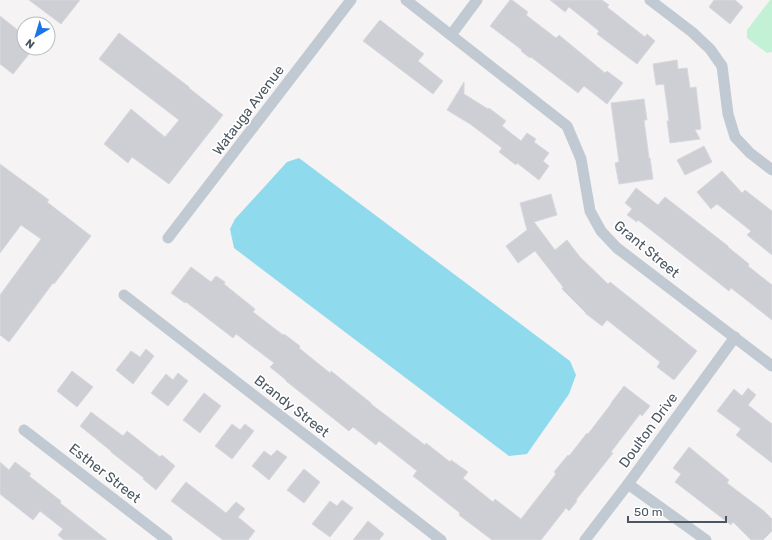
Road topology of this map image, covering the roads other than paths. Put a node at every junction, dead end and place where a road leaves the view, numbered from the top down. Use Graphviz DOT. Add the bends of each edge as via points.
graph roads {
  1 [pos="350,0"];
  2 [pos="406,0"];
  3 [pos="477,0"];
  4 [pos="655,2"];
  5 [pos="451,35"];
  6 [pos="772,170"];
  7 [pos="168,238"];
  8 [pos="124,295"];
  9 [pos="735,337"];
  10 [pos="772,366"];
  11 [pos="24,430"];
  12 [pos="628,484"];
  13 [pos="167,540"];
  14 [pos="441,540"];
  15 [pos="585,540"];
  16 [pos="706,540"];
  1 -- 7 [label="street, Watauga Avenue"];
  2 -- 5 [label="street, Grant Street"];
  3 -- 5 [label="street"];
  4 -- 6 [label="street" via="710,49 722,66 728,114 735,137"];
  5 -- 9 [label="street, Grant Street" via="567,126 581,159 590,211 601,231 617,248"];
  8 -- 14 [label="street, Brandy Street"];
  9 -- 10 [label="street, Grant Street"];
  9 -- 12 [label="street, Doulton Drive"];
  11 -- 13 [label="street, Esther Street"];
  12 -- 15 [label="street, Doulton Drive"];
  12 -- 16 [label="street"];
}
